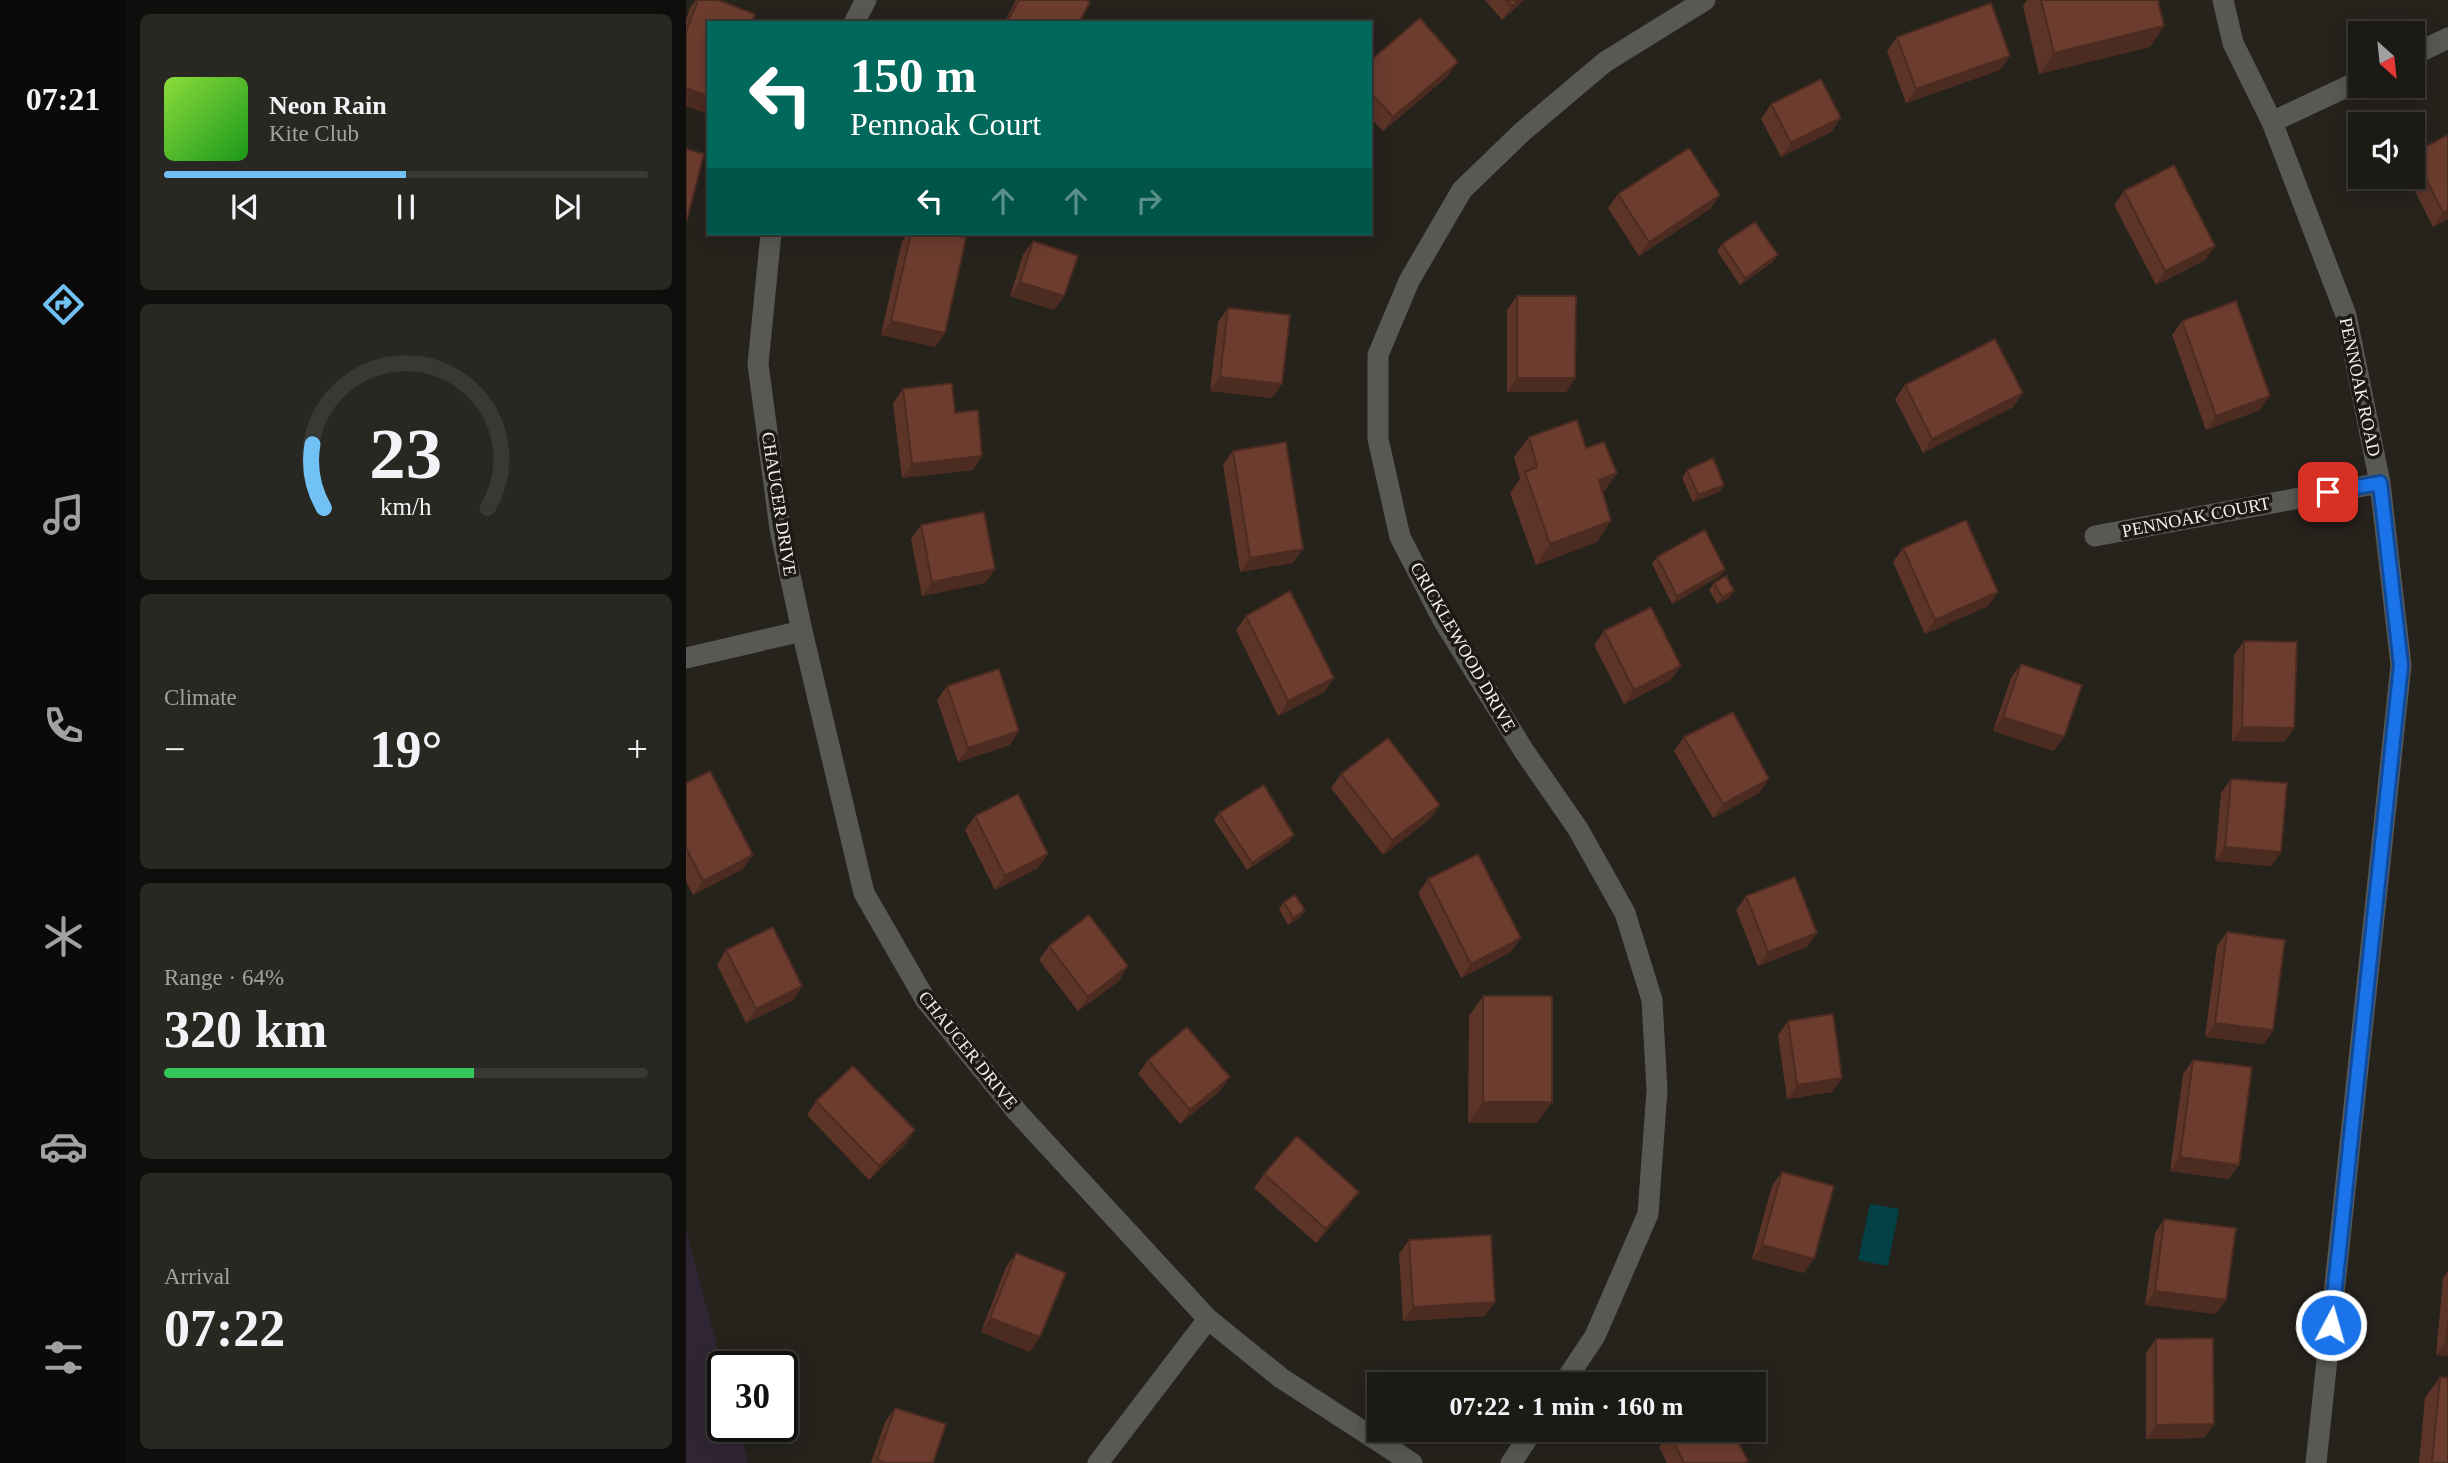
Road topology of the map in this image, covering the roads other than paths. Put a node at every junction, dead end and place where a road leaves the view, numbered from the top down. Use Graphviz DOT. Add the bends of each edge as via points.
graph roads {
  1 [pos="866,0"];
  2 [pos="1705,0"];
  3 [pos="2223,0"];
  4 [pos="855,21"];
  5 [pos="2448,38"];
  6 [pos="2426,49"];
  7 [pos="2348,86"];
  8 [pos="2272,122"];
  9 [pos="771,235"];
  10 [pos="2380,483"];
  11 [pos="2095,536"];
  12 [pos="802,631"];
  13 [pos="686,658"];
  14 [pos="1208,1319"];
  15 [pos="1571,1372"];
  16 [pos="1525,1442"];
  17 [pos="1098,1463"];
  18 [pos="1412,1463"];
  19 [pos="1511,1463"];
  20 [pos="2316,1463"];
  1 -- 4 [label="street"];
  2 -- 15 [label="street, CRICKLEWOOD DRIVE" via="1605,62 1462,190 1409,281 1378,355 1378,439 1400,537 1443,620 1578,829 1625,913 1653,1000 1657,1090 1648,1214 1595,1336"];
  3 -- 8 [label="street, PENNOAK ROAD" via="2233,43"];
  5 -- 6 [label="street"];
  7 -- 8 [label="street"];
  8 -- 10 [label="street, PENNOAK ROAD" via="2346,315"];
  9 -- 12 [label="street, CHAUCER DRIVE" via="758,364 780,529"];
  10 -- 11 [label="street, PENNOAK COURT"];
  10 -- 20 [label="street, PENNOAK ROAD" via="2401,665"];
  12 -- 13 [label="street"];
  12 -- 14 [label="street, CHAUCER DRIVE" via="864,894 925,999 1018,1113"];
  14 -- 17 [label="street"];
  14 -- 18 [label="street, CHAUCER DRIVE" via="1281,1378"];
  16 -- 19 [label="street"];
}
